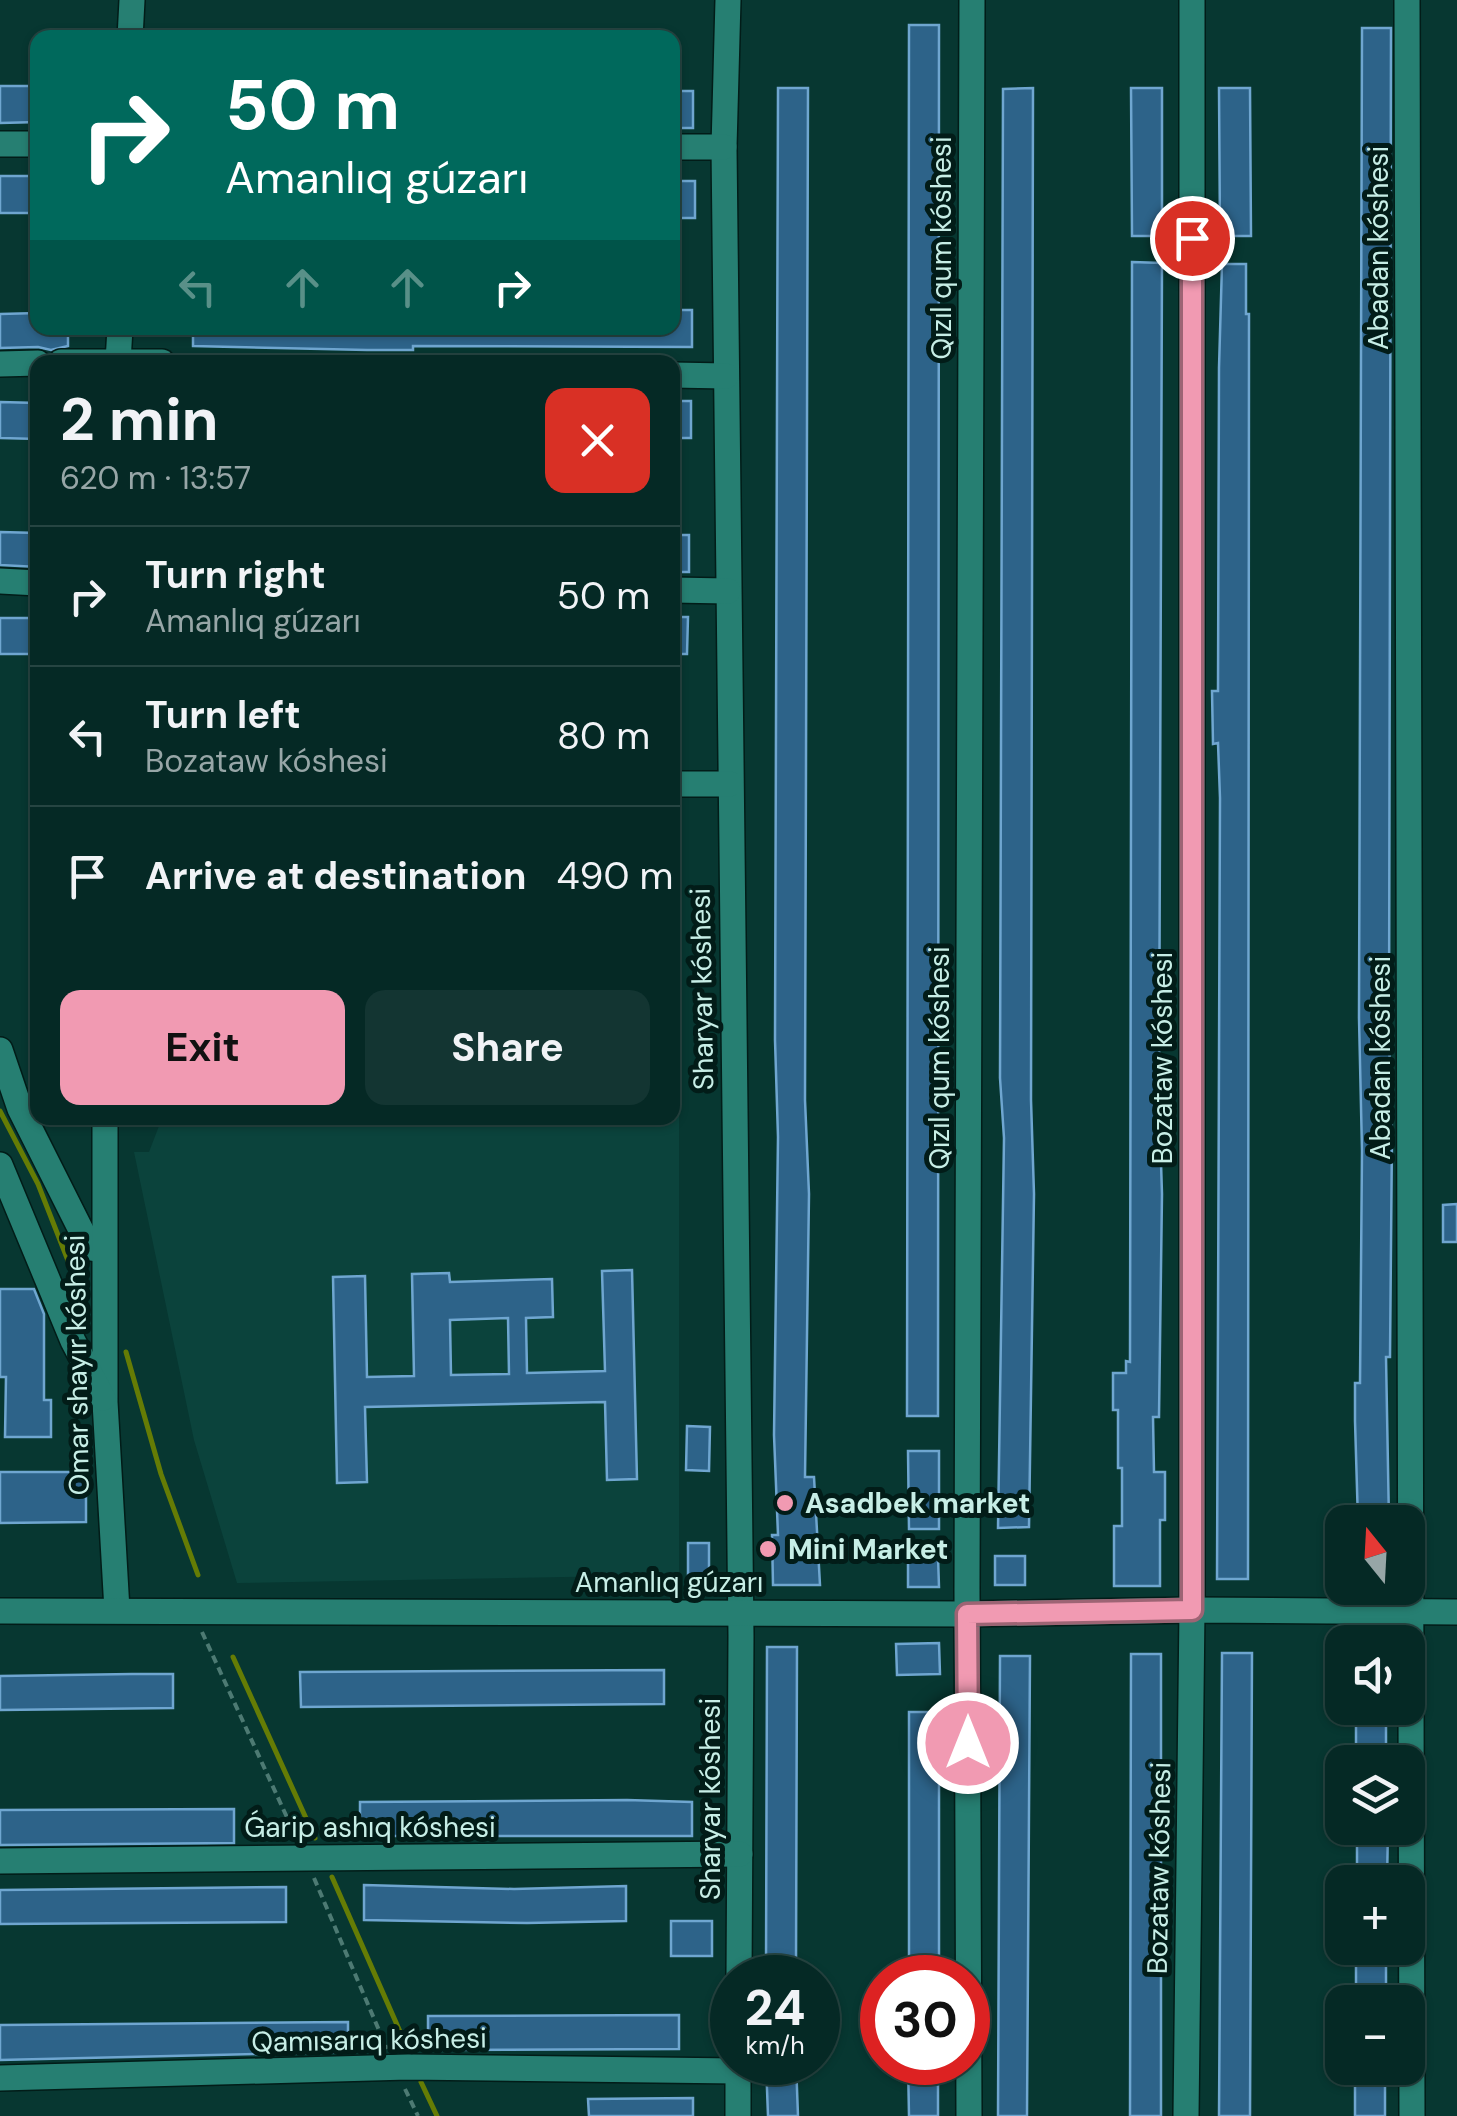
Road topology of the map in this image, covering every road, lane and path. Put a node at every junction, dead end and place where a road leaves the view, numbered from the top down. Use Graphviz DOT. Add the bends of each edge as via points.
graph roads {
  1 [pos="132,0"];
  2 [pos="728,0"];
  3 [pos="972,0"];
  4 [pos="1192,0"];
  5 [pos="1408,0"];
  6 [pos="130,30"];
  7 [pos="0,144"];
  8 [pos="30,144"];
  9 [pos="680,146"];
  10 [pos="724,147"];
  11 [pos="30,363"];
  12 [pos="0,364"];
  13 [pos="680,375"];
  14 [pos="726,376"];
  15 [pos="0,582"];
  16 [pos="30,582"];
  17 [pos="680,590"];
  18 [pos="728,591"];
  19 [pos="680,784"];
  20 [pos="730,784"];
  21 [pos="0,1050"];
  22 [pos="105,1125"];
  23 [pos="0,1165"];
  24 [pos="104,1250"];
  25 [pos="105,1402"];
  26 [pos="117,1610"];
  27 [pos="1192,1610"];
  28 [pos="0,1611"];
  29 [pos="1412,1612"];
  30 [pos="1457,1612"];
  31 [pos="740,1613"];
  32 [pos="967,1614"];
  33 [pos="740,1854"];
  34 [pos="0,1860"];
  35 [pos="739,1955"];
  36 [pos="710,2066"];
  37 [pos="0,2078"];
  38 [pos="738,2085"];
  39 [pos="738,2116"];
  40 [pos="969,2116"];
  41 [pos="1186,2116"];
  42 [pos="1412,2116"];
  1 -- 6 [label="street"];
  2 -- 10 [label="street, Sharyar kóshesi"];
  3 -- 32 [label="street, Qızıl qum kóshesi"];
  4 -- 27 [label="street, Bozataw kóshesi"];
  5 -- 29 [label="street, Abadan kóshesi"];
  7 -- 8 [label="street"];
  9 -- 10 [label="street"];
  10 -- 14 [label="street, Sharyar kóshesi"];
  11 -- 12 [label="street"];
  13 -- 14 [label="street"];
  14 -- 18 [label="street, Sharyar kóshesi"];
  15 -- 16 [label="street"];
  17 -- 18 [label="street"];
  18 -- 20 [label="street, Sharyar kóshesi"];
  19 -- 20 [label="street"];
  20 -- 31 [label="street, Sharyar kóshesi"];
  21 -- 24 [label="street" via="20,1109 90,1248"];
  22 -- 24 [label="street, Omar shayır kóshesi"];
  23 -- 25 [label="street"];
  24 -- 25 [label="street, Omar shayır kóshesi"];
  25 -- 26 [label="street, Omar shayır kóshesi"];
  26 -- 28 [label="street, Amanlıq gúzarı"];
  26 -- 31 [label="street, Amanlıq gúzarı"];
  27 -- 29 [label="street, Amanlıq gúzarı"];
  27 -- 32 [label="street, Amanlıq gúzarı"];
  27 -- 41 [label="street, Bozataw kóshesi"];
  29 -- 30 [label="street, Amanlıq gúzarı"];
  29 -- 42 [label="street, Abadan kóshesi"];
  31 -- 32 [label="street, Amanlıq gúzarı"];
  31 -- 33 [label="street, Sharyar kóshesi"];
  32 -- 40 [label="street, Qızıl qum kóshesi"];
  33 -- 34 [label="street, Ǵarip ashıq kóshesi"];
  33 -- 35 [label="street, Sharyar kóshesi"];
  36 -- 37 [label="street, Qamısarıq kóshesi"];
  38 -- 39 [label="street"];
}
